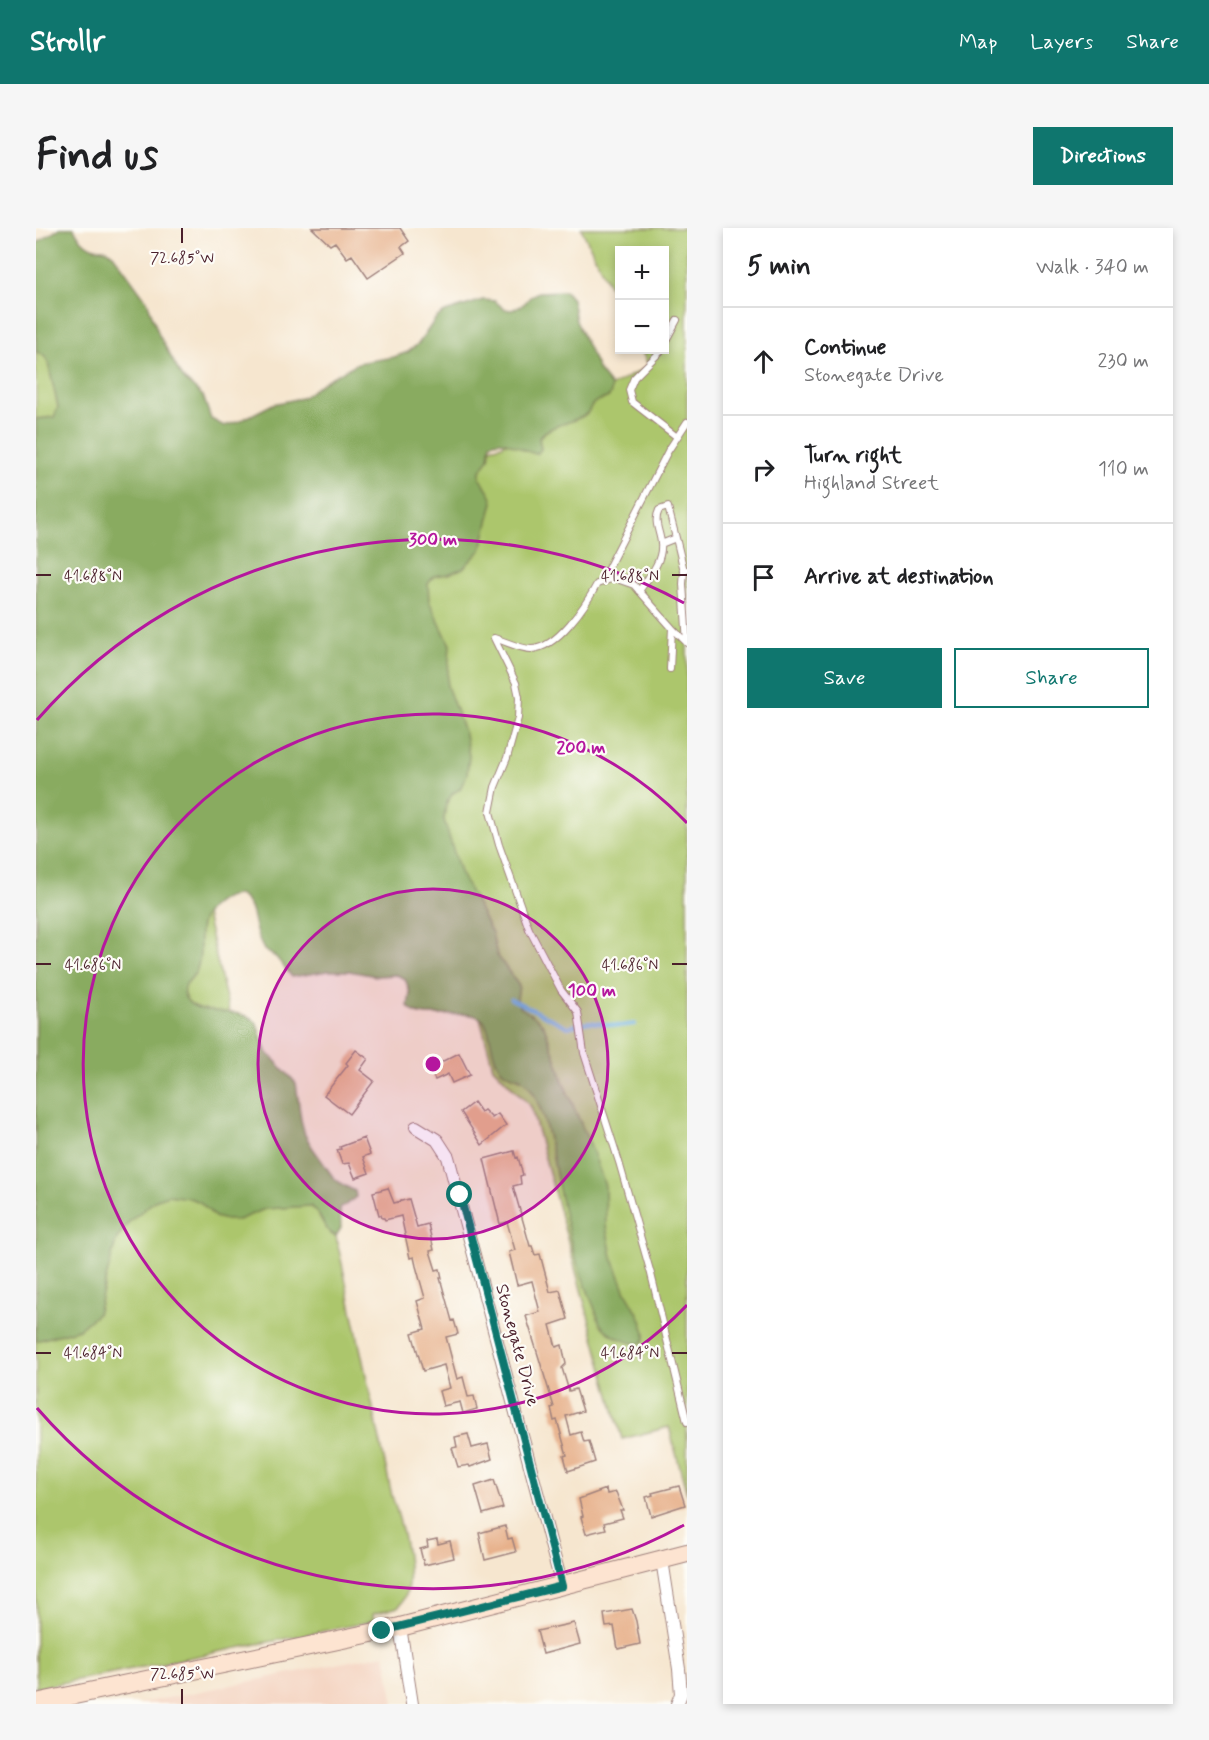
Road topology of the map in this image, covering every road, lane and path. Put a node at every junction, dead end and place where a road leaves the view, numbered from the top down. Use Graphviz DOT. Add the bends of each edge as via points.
graph roads {
  1 [pos="677,320"];
  2 [pos="669,335"];
  3 [pos="658,354"];
  4 [pos="687,422"];
  5 [pos="677,436"];
  6 [pos="676,538"];
  7 [pos="661,544"];
  8 [pos="686,571"];
  9 [pos="601,582"];
  10 [pos="639,591"];
  11 [pos="672,628"];
  12 [pos="687,643"];
  13 [pos="670,669"];
  14 [pos="416,1127"];
  15 [pos="687,1422"];
  16 [pos="687,1553"];
  17 [pos="662,1560"];
  18 [pos="562,1586"];
  19 [pos="400,1627"];
  20 [pos="36,1703"];
  21 [pos="412,1704"];
  22 [pos="677,1704"];
  1 -- 2 [label="lane"];
  3 -- 5 [label="lane" via="634,378 629,390 632,402"];
  4 -- 5 [label="lane"];
  5 -- 9 [label="lane"];
  6 -- 7 [label="lane"];
  6 -- 7 [label="lane" via="668,507 659,510 656,517"];
  6 -- 8 [label="lane"];
  7 -- 10 [label="lane" via="655,568"];
  8 -- 12 [label="lane" via="683,584"];
  9 -- 10 [label="lane" via="614,578 634,585"];
  9 -- 15 [label="lane" via="555,640 532,649 494,638 519,698 518,718 490,812 529,929 561,990 578,1011 591,1080 651,1274"];
  10 -- 11 [label="lane"];
  11 -- 12 [label="lane"];
  11 -- 13 [label="lane"];
  14 -- 18 [label="street, Stonegate Drive" via="437,1140 448,1157"];
  16 -- 17 [label="street"];
  17 -- 18 [label="street"];
  17 -- 22 [label="street" via="679,1669 681,1694"];
  18 -- 19 [label="street"];
  19 -- 20 [label="street"];
  19 -- 21 [label="street"];
}
